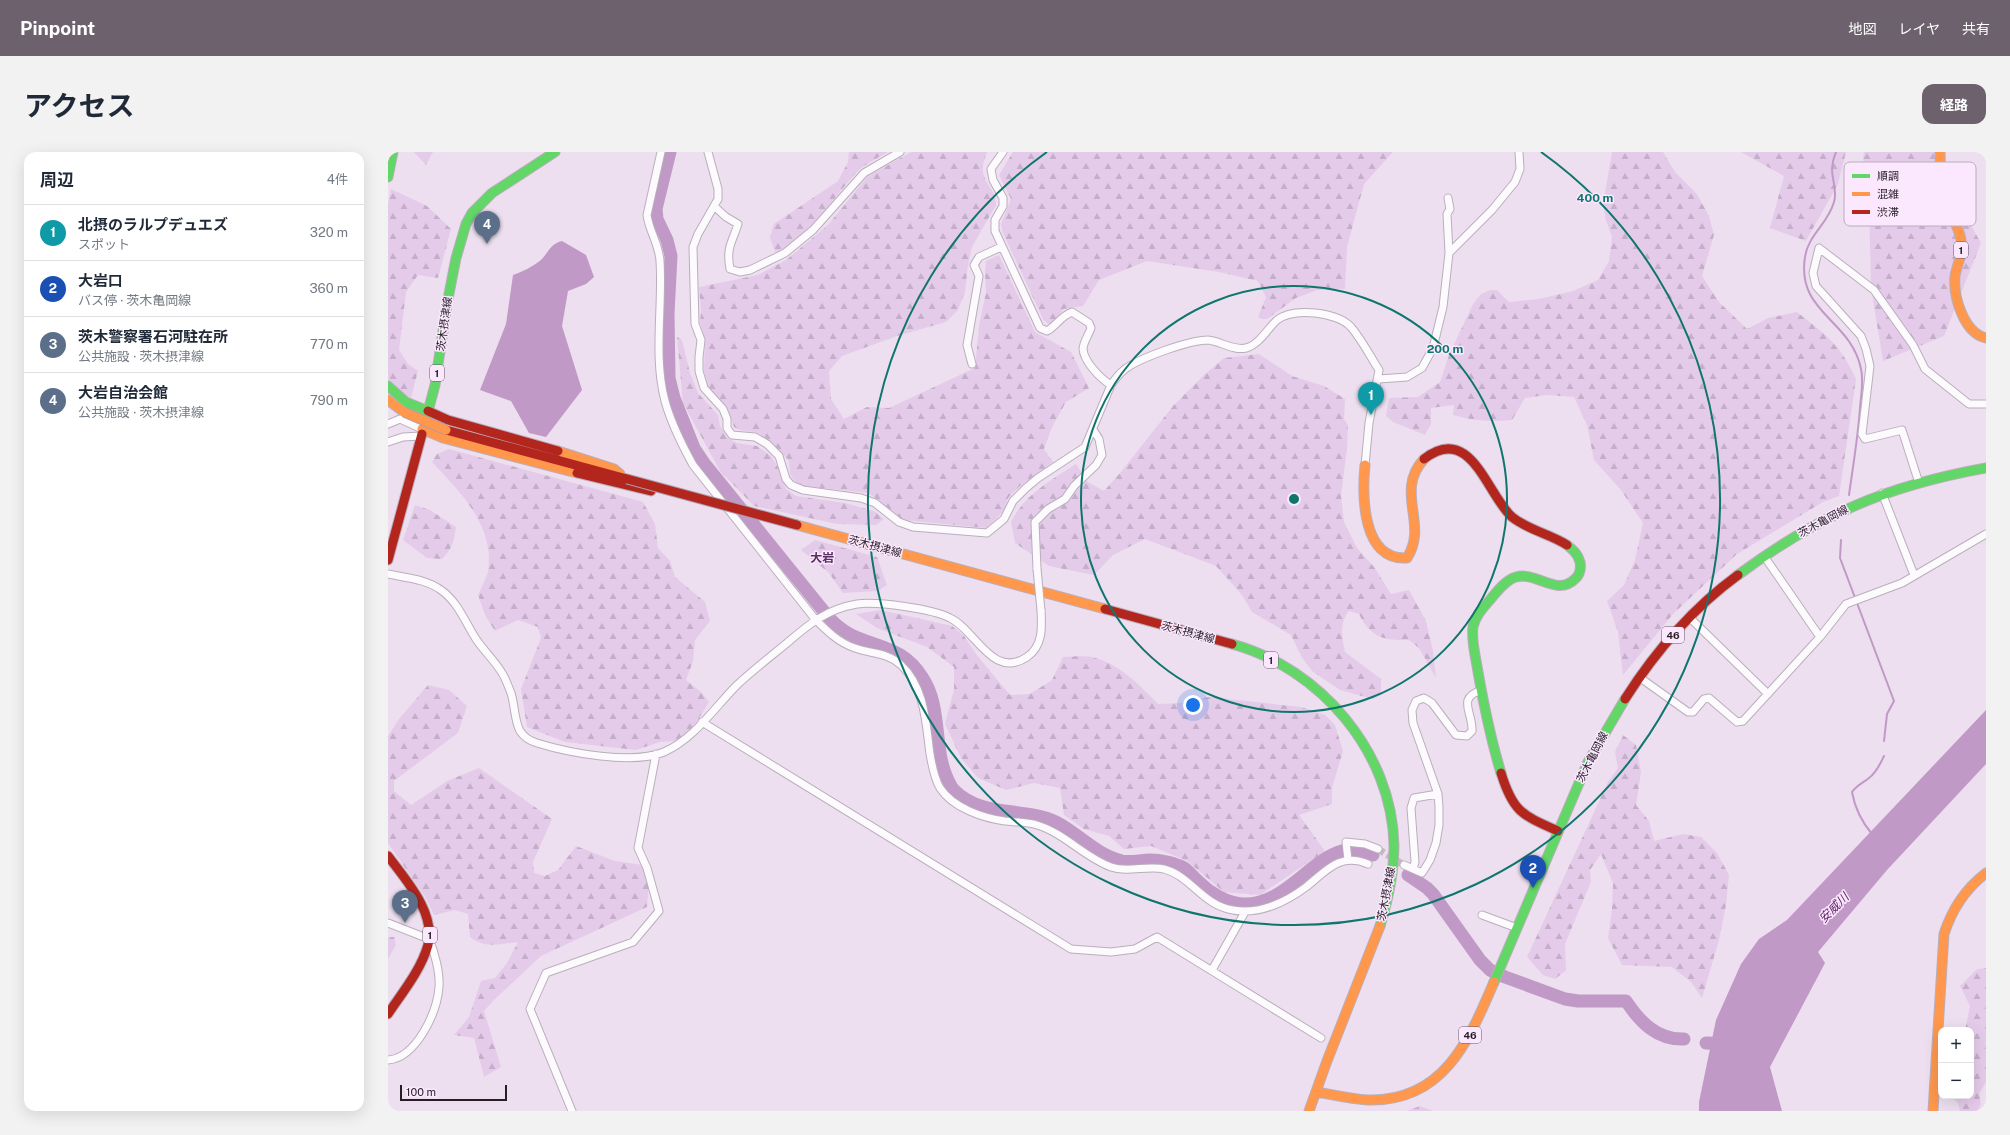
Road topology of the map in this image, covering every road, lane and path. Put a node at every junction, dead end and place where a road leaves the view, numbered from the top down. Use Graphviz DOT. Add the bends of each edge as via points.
graph roads {
  1 [pos="392,152"];
  2 [pos="556,152"];
  3 [pos="661,152"];
  4 [pos="708,152"];
  5 [pos="900,152"];
  6 [pos="1003,152"];
  7 [pos="1518,152"];
  8 [pos="1940,152"];
  9 [pos="1940,162"];
  10 [pos="388,166"];
  11 [pos="388,177"];
  12 [pos="1448,198"];
  13 [pos="714,206"];
  14 [pos="1956,226"];
  15 [pos="1002,247"];
  16 [pos="1448,253"];
  17 [pos="1986,338"];
  18 [pos="972,364"];
  19 [pos="1379,379"];
  20 [pos="1111,385"];
  21 [pos="388,386"];
  22 [pos="388,400"];
  23 [pos="1986,404"];
  24 [pos="428,411"];
  25 [pos="388,412"];
  26 [pos="402,415"];
  27 [pos="388,424"];
  28 [pos="1094,431"];
  29 [pos="422,433"];
  30 [pos="388,442"];
  31 [pos="561,461"];
  32 [pos="1365,465"];
  33 [pos="1986,468"];
  34 [pos="1918,480"];
  35 [pos="1882,493"];
  36 [pos="697,497"];
  37 [pos="1986,534"];
  38 [pos="1764,556"];
  39 [pos="388,560"];
  40 [pos="388,574"];
  41 [pos="1914,575"];
  42 [pos="817,618"];
  43 [pos="1690,618"];
  44 [pos="1820,637"];
  45 [pos="1639,678"];
  46 [pos="1482,690"];
  47 [pos="1768,694"];
  48 [pos="702,722"];
  49 [pos="656,754"];
  50 [pos="1438,794"];
  51 [pos="1558,831"];
  52 [pos="1378,849"];
  53 [pos="388,856"];
  54 [pos="1348,859"];
  55 [pos="1368,864"];
  56 [pos="1404,865"];
  57 [pos="1413,869"];
  58 [pos="1986,873"];
  59 [pos="1245,912"];
  60 [pos="1482,915"];
  61 [pos="388,923"];
  62 [pos="1517,928"];
  63 [pos="429,940"];
  64 [pos="1212,970"];
  65 [pos="388,1014"];
  66 [pos="1321,1038"];
  67 [pos="388,1060"];
  68 [pos="1317,1092"];
  69 [pos="572,1111"];
  70 [pos="1310,1111"];
  71 [pos="1933,1111"];
  1 -- 10 [label="main road"];
  1 -- 11 [label="main road"];
  2 -- 24 [label="main road, 茨木摂津線 / 1" via="492,193 472,213 466,224 446,304 435,385"];
  3 -- 42 [label="street" via="647,214 659,252 660,362 665,401 682,445 693,465"];
  4 -- 13 [label="street" via="718,189 718,199"];
  5 -- 13 [label="street" via="864,173 813,230 785,253 750,270 740,272 730,269 727,255 738,224"];
  6 -- 15 [label="street" via="991,169 993,180 1004,198 1003,206 994,220 995,231"];
  7 -- 16 [label="street" via="1520,169 1515,182 1492,210"];
  8 -- 9 [label="main road, 1"];
  12 -- 16 [label="street"];
  13 -- 28 [label="street" via="693,247 694,324 701,340 699,371 704,388 723,408 727,428 732,435 755,437 767,444 779,456 791,485 803,490 861,498 875,503 899,522 914,527 987,533 1004,519 1013,501 1026,488 1085,447"];
  14 -- 17 [label="main road, 1" via="1962,243 1955,279 1960,300 1969,328 1977,336"];
  15 -- 18 [label="street" via="979,257 974,265 979,276 967,345"];
  15 -- 20 [label="street" via="1040,328 1047,331 1053,328 1065,314 1072,312 1089,323 1091,328 1083,347 1084,356 1101,379"];
  16 -- 19 [label="street" via="1443,308 1433,348 1422,368 1407,378"];
  19 -- 20 [label="street" via="1379,370 1350,326 1337,319 1306,312 1288,314 1278,320 1253,345 1245,348 1208,340 1183,345 1126,369"];
  19 -- 32 [label="street" via="1369,423"];
  20 -- 28 [label="street"];
  21 -- 24 [label="main road" via="406,402"];
  22 -- 26 [label="main road"];
  23 -- 34 [label="street" via="1969,404 1925,369 1914,345 1874,290 1819,248 1813,273 1816,286 1861,336 1870,366 1862,434 1865,439 1902,430"];
  24 -- 29 [label="main road, 茨木摂津線 / 1"];
  24 -- 31 [label="main road"];
  25 -- 26 [label="main road"];
  26 -- 27 [label="street"];
  26 -- 29 [label="street"];
  26 -- 31 [label="main road, bridge" via="446,430"];
  28 -- 42 [label="street, bridge" via="1099,439 1102,455 1096,465 1074,486 1065,499 1048,509 1035,522 1042,630 1036,648 1022,659 1005,663 993,658 962,625 944,615 882,603 840,608"];
  29 -- 30 [label="street"];
  29 -- 31 [label="main road"];
  29 -- 39 [label="main road, 茨木摂津線 / 1"];
  31 -- 36 [label="main road, 茨木摂津線 / 1, bridge"];
  31 -- 36 [label="main road, bridge" via="671,495"];
  32 -- 46 [label="main road" via="1365,518 1378,545 1388,556 1407,558 1416,542 1410,491 1411,478 1416,467 1422,459 1431,454 1451,450 1462,453 1479,466 1496,498 1507,512 1531,529 1573,548 1580,559 1581,568 1570,584 1551,585 1528,577 1514,578 1480,611 1472,631"];
  33 -- 34 [label="main road, 茨木亀岡線 / 46"];
  34 -- 35 [label="main road, 茨木亀岡線 / 46"];
  35 -- 38 [label="main road, 茨木亀岡線 / 46" via="1809,527"];
  35 -- 41 [label="street"];
  36 -- 68 [label="main road, 茨木摂津線 / 1, bridge" via="1236,645 1259,653 1293,671 1332,702 1364,744 1379,774 1390,815 1393,853 1392,875 1380,925 1321,1075"];
  37 -- 41 [label="street"];
  38 -- 43 [label="main road, 茨木亀岡線 / 46" via="1729,582"];
  38 -- 44 [label="street"];
  40 -- 49 [label="street" via="426,582 442,590 455,603 476,640 503,674 519,729 525,737 535,743 580,753 631,758"];
  41 -- 44 [label="street" via="1846,604"];
  42 -- 48 [label="street" via="738,684"];
  42 -- 59 [label="street" via="833,636 854,648 883,654 900,664 911,676 919,690 936,780 940,788 958,805 990,818 1036,824 1097,861 1113,867 1156,868 1172,872 1214,904"];
  43 -- 45 [label="main road, 茨木亀岡線 / 46" via="1665,644"];
  43 -- 47 [label="street"];
  44 -- 47 [label="street"];
  45 -- 47 [label="street" via="1688,712 1693,712 1704,699 1709,698 1737,722 1743,721"];
  45 -- 51 [label="main road, 茨木亀岡線 / 46" via="1592,756"];
  46 -- 50 [label="street" via="1472,693 1467,700 1472,731 1467,736 1456,735 1432,703 1424,698 1416,701 1412,710 1413,724"];
  46 -- 51 [label="main road" via="1502,780 1511,801 1533,819"];
  48 -- 49 [label="street" via="682,741"];
  48 -- 64 [label="street" via="1071,949 1105,952 1134,949 1157,937"];
  49 -- 69 [label="street" via="638,848 647,868 659,911 633,942 546,973 530,1009"];
  50 -- 57 [label="street" via="1439,825 1436,843 1422,873"];
  50 -- 57 [label="street" via="1414,798 1411,808 1415,862"];
  51 -- 62 [label="main road, 茨木亀岡線 / 46"];
  52 -- 54 [label="street" via="1371,845 1346,842"];
  53 -- 63 [label="main road, 1" via="416,896 427,919"];
  54 -- 55 [label="street"];
  54 -- 59 [label="street" via="1336,863 1304,888 1271,907"];
  56 -- 57 [label="street"];
  58 -- 71 [label="main road" via="1959,899 1944,934"];
  59 -- 64 [label="street"];
  60 -- 62 [label="street"];
  61 -- 63 [label="street"];
  62 -- 68 [label="main road, 茨木亀岡線 / 46" via="1475,1027 1462,1052 1439,1079 1409,1098 1394,1103 1373,1105 1344,1101"];
  63 -- 65 [label="main road, 1" via="424,957"];
  63 -- 67 [label="street" via="434,949 439,986 432,1017 412,1049 395,1060"];
  64 -- 66 [label="street"];
  68 -- 70 [label="main road"];
}
